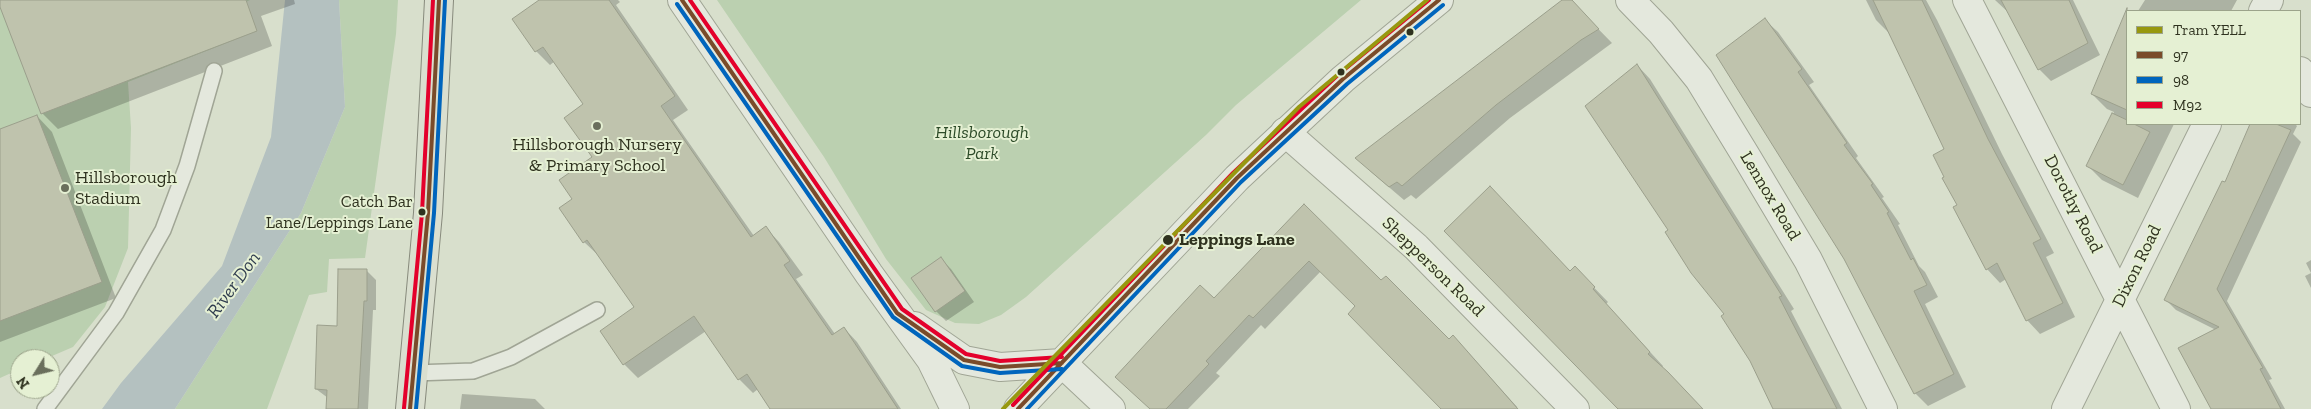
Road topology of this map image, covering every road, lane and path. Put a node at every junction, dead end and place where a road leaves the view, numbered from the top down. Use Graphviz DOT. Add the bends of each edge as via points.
graph roads {
  1 [pos="439,0"];
  2 [pos="682,0"];
  3 [pos="1438,0"];
  4 [pos="1630,0"];
  5 [pos="1967,0"];
  6 [pos="214,71"];
  7 [pos="2301,74"];
  8 [pos="2311,93"];
  9 [pos="2207,125"];
  10 [pos="1285,132"];
  11 [pos="2121,298"];
  12 [pos="597,310"];
  13 [pos="897,313"];
  14 [pos="1062,363"];
  15 [pos="414,373"];
  16 [pos="45,409"];
  17 [pos="410,409"];
  18 [pos="955,409"];
  19 [pos="1018,409"];
  20 [pos="1111,409"];
  21 [pos="1575,409"];
  22 [pos="1883,409"];
  23 [pos="2066,409"];
  24 [pos="2176,409"];
  1 -- 15 [label="main road" via="428,213"];
  2 -- 13 [label="street"];
  3 -- 10 [label="street" via="1343,78"];
  4 -- 22 [label="street, Lennox Road" via="1662,32 1699,79 1808,260"];
  5 -- 11 [label="street, Dorothy Road"];
  6 -- 16 [label="lane" via="187,166 163,230 116,313"];
  7 -- 8 [label="street"];
  9 -- 11 [label="street, Dixon Road"];
  10 -- 14 [label="street" via="1237,178"];
  10 -- 21 [label="street, Shepperson Road" via="1416,247"];
  11 -- 23 [label="street, Dixon Road"];
  11 -- 24 [label="street, Dorothy Road"];
  12 -- 15 [label="lane" via="511,356 473,371"];
  13 -- 14 [label="street" via="964,360 1000,367"];
  13 -- 18 [label="street" via="931,360"];
  14 -- 19 [label="street"];
  14 -- 20 [label="street"];
  15 -- 17 [label="main road"];
}
